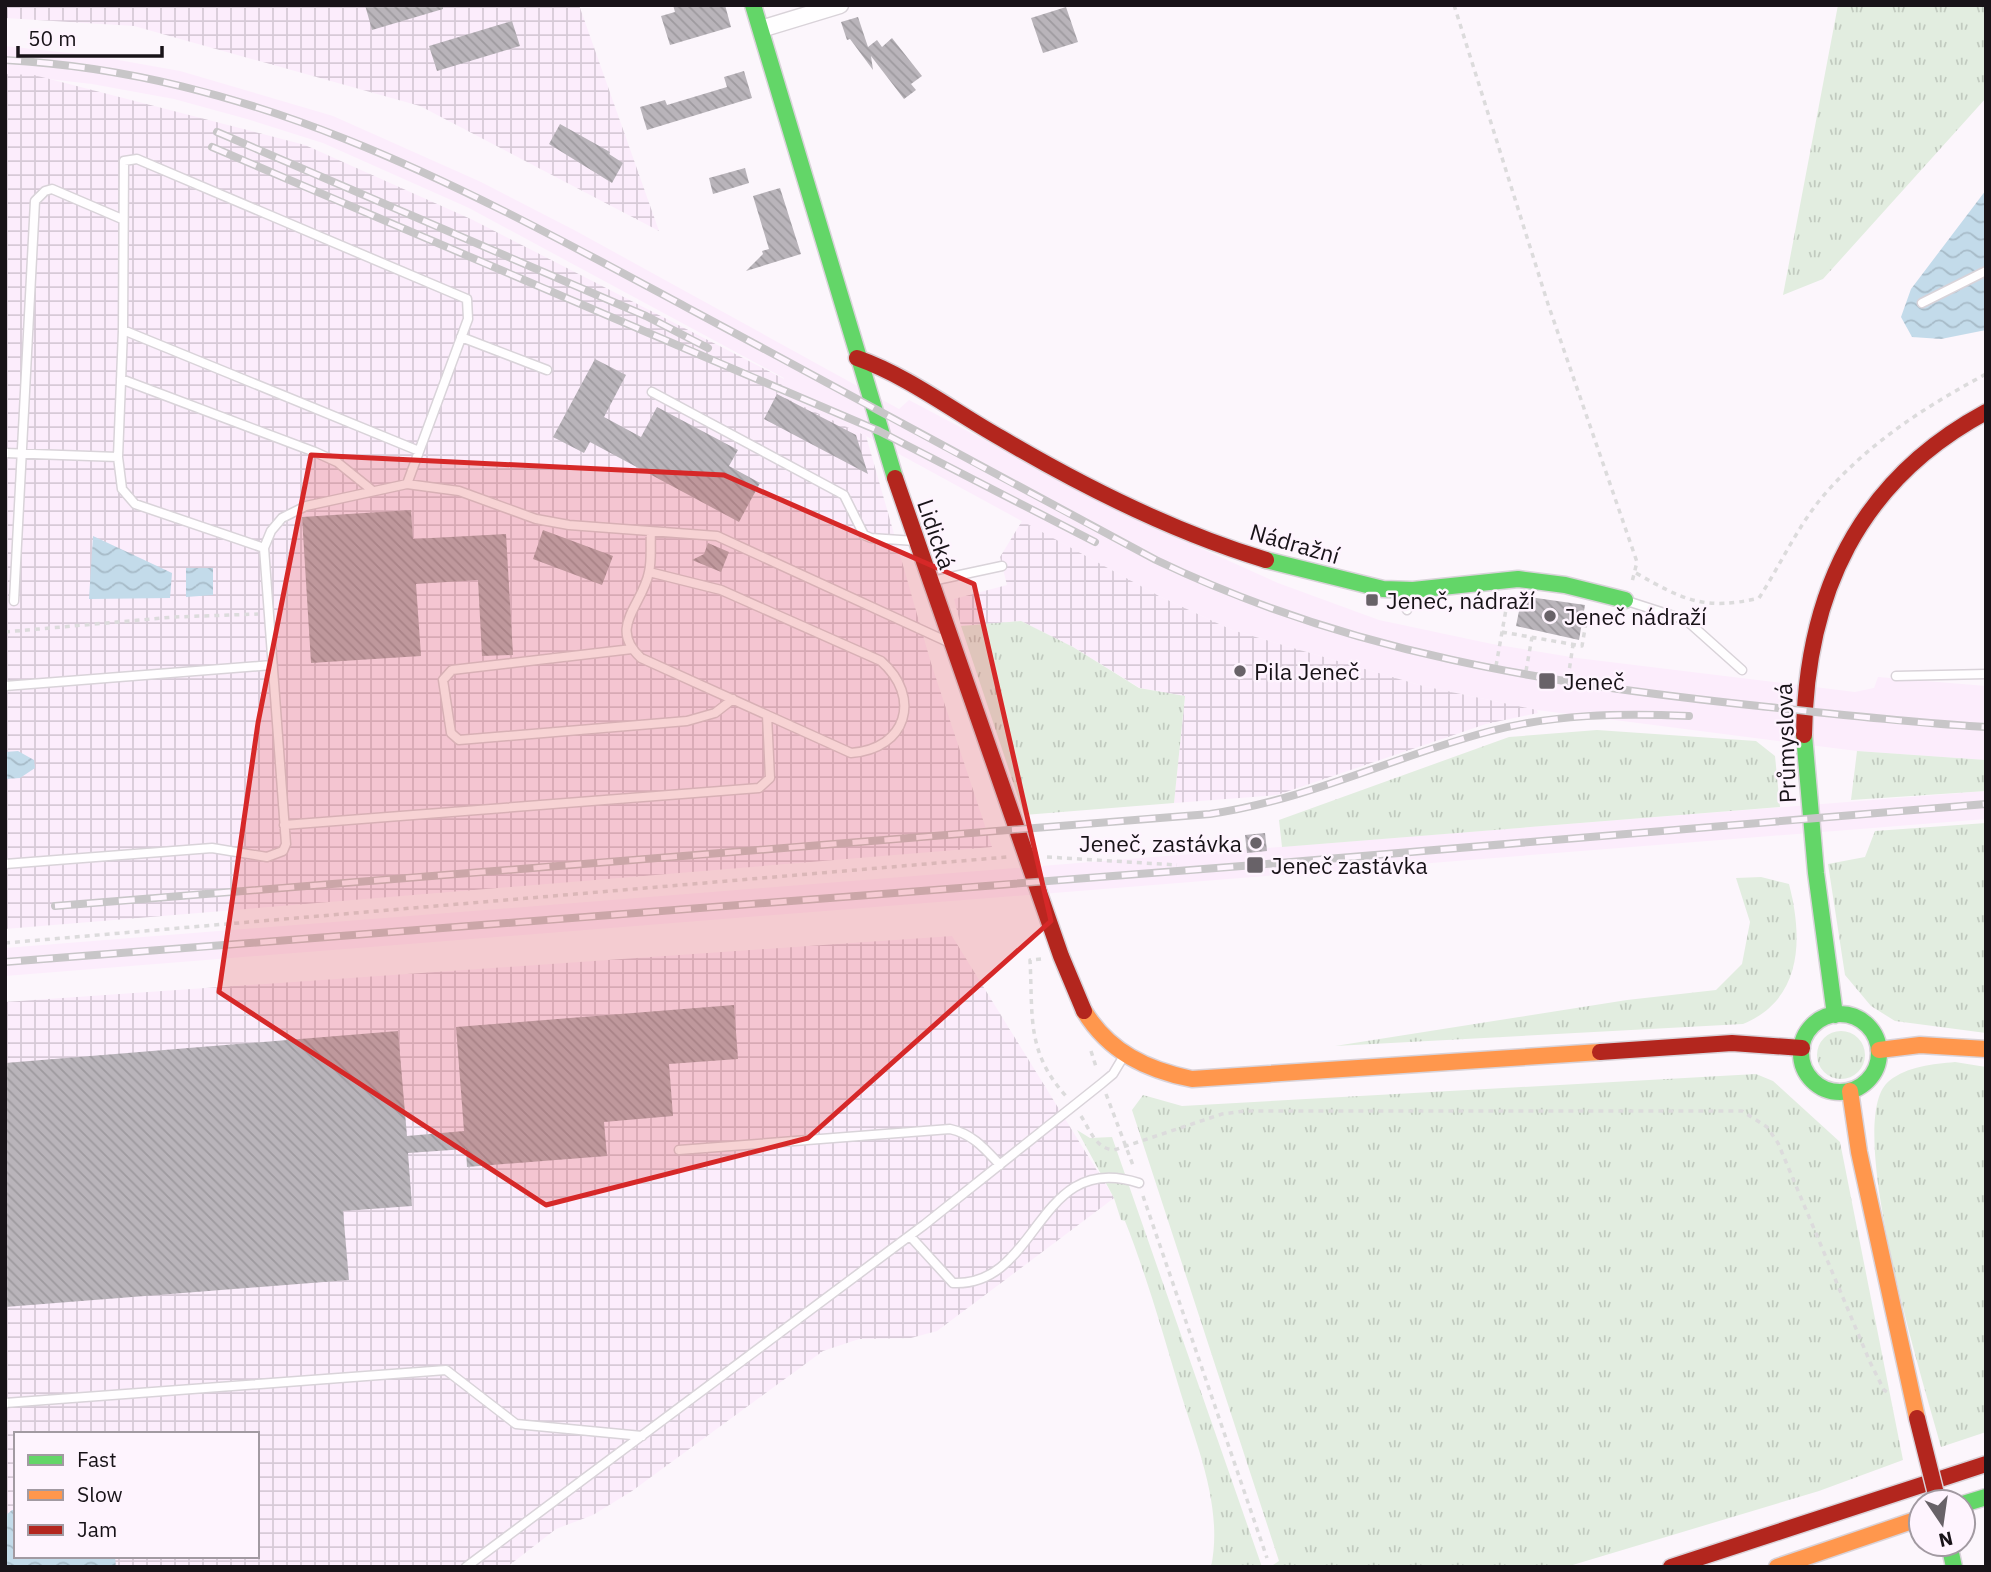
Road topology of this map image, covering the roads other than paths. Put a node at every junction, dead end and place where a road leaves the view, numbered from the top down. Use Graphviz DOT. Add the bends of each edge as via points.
graph roads {
  1 [pos="753,5"];
  2 [pos="840,5"];
  3 [pos="761,29"];
  4 [pos="122,219"];
  5 [pos="1986,271"];
  6 [pos="1922,303"];
  7 [pos="123,330"];
  8 [pos="461,337"];
  9 [pos="857,358"];
  10 [pos="547,370"];
  11 [pos="121,379"];
  12 [pos="652,392"];
  13 [pos="1986,412"];
  14 [pos="419,451"];
  15 [pos="5,453"];
  16 [pos="22,453"];
  17 [pos="118,457"];
  18 [pos="407,484"];
  19 [pos="373,491"];
  20 [pos="651,532"];
  21 [pos="915,541"];
  22 [pos="264,548"];
  23 [pos="1002,565"];
  24 [pos="649,572"];
  25 [pos="929,581"];
  26 [pos="1400,590"];
  27 [pos="1625,600"];
  28 [pos="14,601"];
  29 [pos="1407,610"];
  30 [pos="950,643"];
  31 [pos="632,649"];
  32 [pos="272,665"];
  33 [pos="1742,670"];
  34 [pos="1986,674"];
  35 [pos="1896,676"];
  36 [pos="5,686"];
  37 [pos="733,699"];
  38 [pos="767,715"];
  39 [pos="284,825"];
  40 [pos="5,864"];
  41 [pos="1835,1014"];
  42 [pos="1802,1048"];
  43 [pos="1879,1049"];
  44 [pos="1986,1049"];
  45 [pos="1124,1056"];
  46 [pos="1850,1091"];
  47 [pos="679,1150"];
  48 [pos="1000,1165"];
  49 [pos="1139,1183"];
  50 [pos="910,1236"];
  51 [pos="5,1403"];
  52 [pos="642,1436"];
  53 [pos="1986,1453"];
  54 [pos="1986,1464"];
  55 [pos="1934,1488"];
  56 [pos="1902,1493"];
  57 [pos="1907,1523"];
  58 [pos="466,1567"];
  59 [pos="1671,1567"];
  60 [pos="1777,1567"];
  1 -- 3 [label="main road, Lidická"];
  2 -- 3 [label="street"];
  3 -- 9 [label="main road, Lidická"];
  4 -- 7 [label="lane"];
  4 -- 8 [label="lane" via="122,168 124,162 137,159 463,296 470,306"];
  4 -- 16 [label="lane" via="52,189 35,201"];
  5 -- 6 [label="lane"];
  7 -- 11 [label="lane"];
  7 -- 14 [label="lane"];
  8 -- 10 [label="lane"];
  8 -- 14 [label="lane"];
  9 -- 21 [label="main road, Lidická"];
  9 -- 26 [label="main road, Nádražní" via="885,368 1076,479 1167,522 1269,561"];
  11 -- 17 [label="lane"];
  11 -- 19 [label="lane" via="315,452 337,462"];
  12 -- 21 [label="lane" via="844,495 864,535"];
  13 -- 41 [label="main road, Průmyslová" via="1931,446 1895,480 1852,535 1825,592 1811,642 1804,681 1803,738 1818,899"];
  14 -- 18 [label="lane"];
  15 -- 16 [label="lane"];
  16 -- 17 [label="lane"];
  16 -- 28 [label="lane"];
  17 -- 22 [label="lane" via="122,489 135,504"];
  18 -- 19 [label="lane"];
  18 -- 20 [label="lane" via="459,491 536,519"];
  19 -- 22 [label="lane" via="306,506 282,518"];
  20 -- 24 [label="lane"];
  20 -- 30 [label="lane" via="717,537"];
  21 -- 25 [label="main road, Lidická"];
  22 -- 32 [label="lane"];
  23 -- 25 [label="lane"];
  24 -- 31 [label="lane" via="625,627"];
  24 -- 38 [label="lane" via="721,590 881,661 894,672 905,702 902,723 889,741 869,752 851,753"];
  25 -- 30 [label="main road, Lidická"];
  26 -- 27 [label="main road, Nádražní" via="1512,579"];
  26 -- 29 [label="lane"];
  27 -- 33 [label="lane, Nádražní" via="1686,620"];
  30 -- 45 [label="main road, Lidická" via="1085,1014"];
  31 -- 37 [label="lane" via="641,658"];
  31 -- 37 [label="lane" via="452,670 443,680 451,733 459,740 687,721 715,713"];
  32 -- 36 [label="lane"];
  32 -- 39 [label="lane"];
  34 -- 35 [label="lane"];
  37 -- 38 [label="lane"];
  38 -- 39 [label="lane" via="770,778 759,788"];
  39 -- 40 [label="lane" via="283,851 267,857 212,848"];
  41 -- 42 [label="main road" via="1809,1030"];
  41 -- 43 [label="main road" via="1861,1020 1873,1032"];
  42 -- 45 [label="main road" via="1732,1043 1192,1079 1157,1072"];
  42 -- 46 [label="main road" via="1811,1079 1829,1090"];
  43 -- 44 [label="main road" via="1920,1045"];
  43 -- 46 [label="main road" via="1869,1080"];
  45 -- 48 [label="lane" via="1113,1074"];
  46 -- 55 [label="main road, bridge" via="1870,1205"];
  47 -- 48 [label="lane" via="950,1129 971,1136"];
  48 -- 50 [label="lane"];
  49 -- 50 [label="lane" via="1117,1176 1075,1184 992,1275 974,1282 953,1283"];
  50 -- 52 [label="lane"];
  51 -- 52 [label="lane" via="446,1370 516,1424"];
  52 -- 58 [label="lane"];
  53 -- 56 [label="main road"];
  54 -- 56 [label="main road"];
  56 -- 59 [label="main road"];
  57 -- 60 [label="main road"];
}
